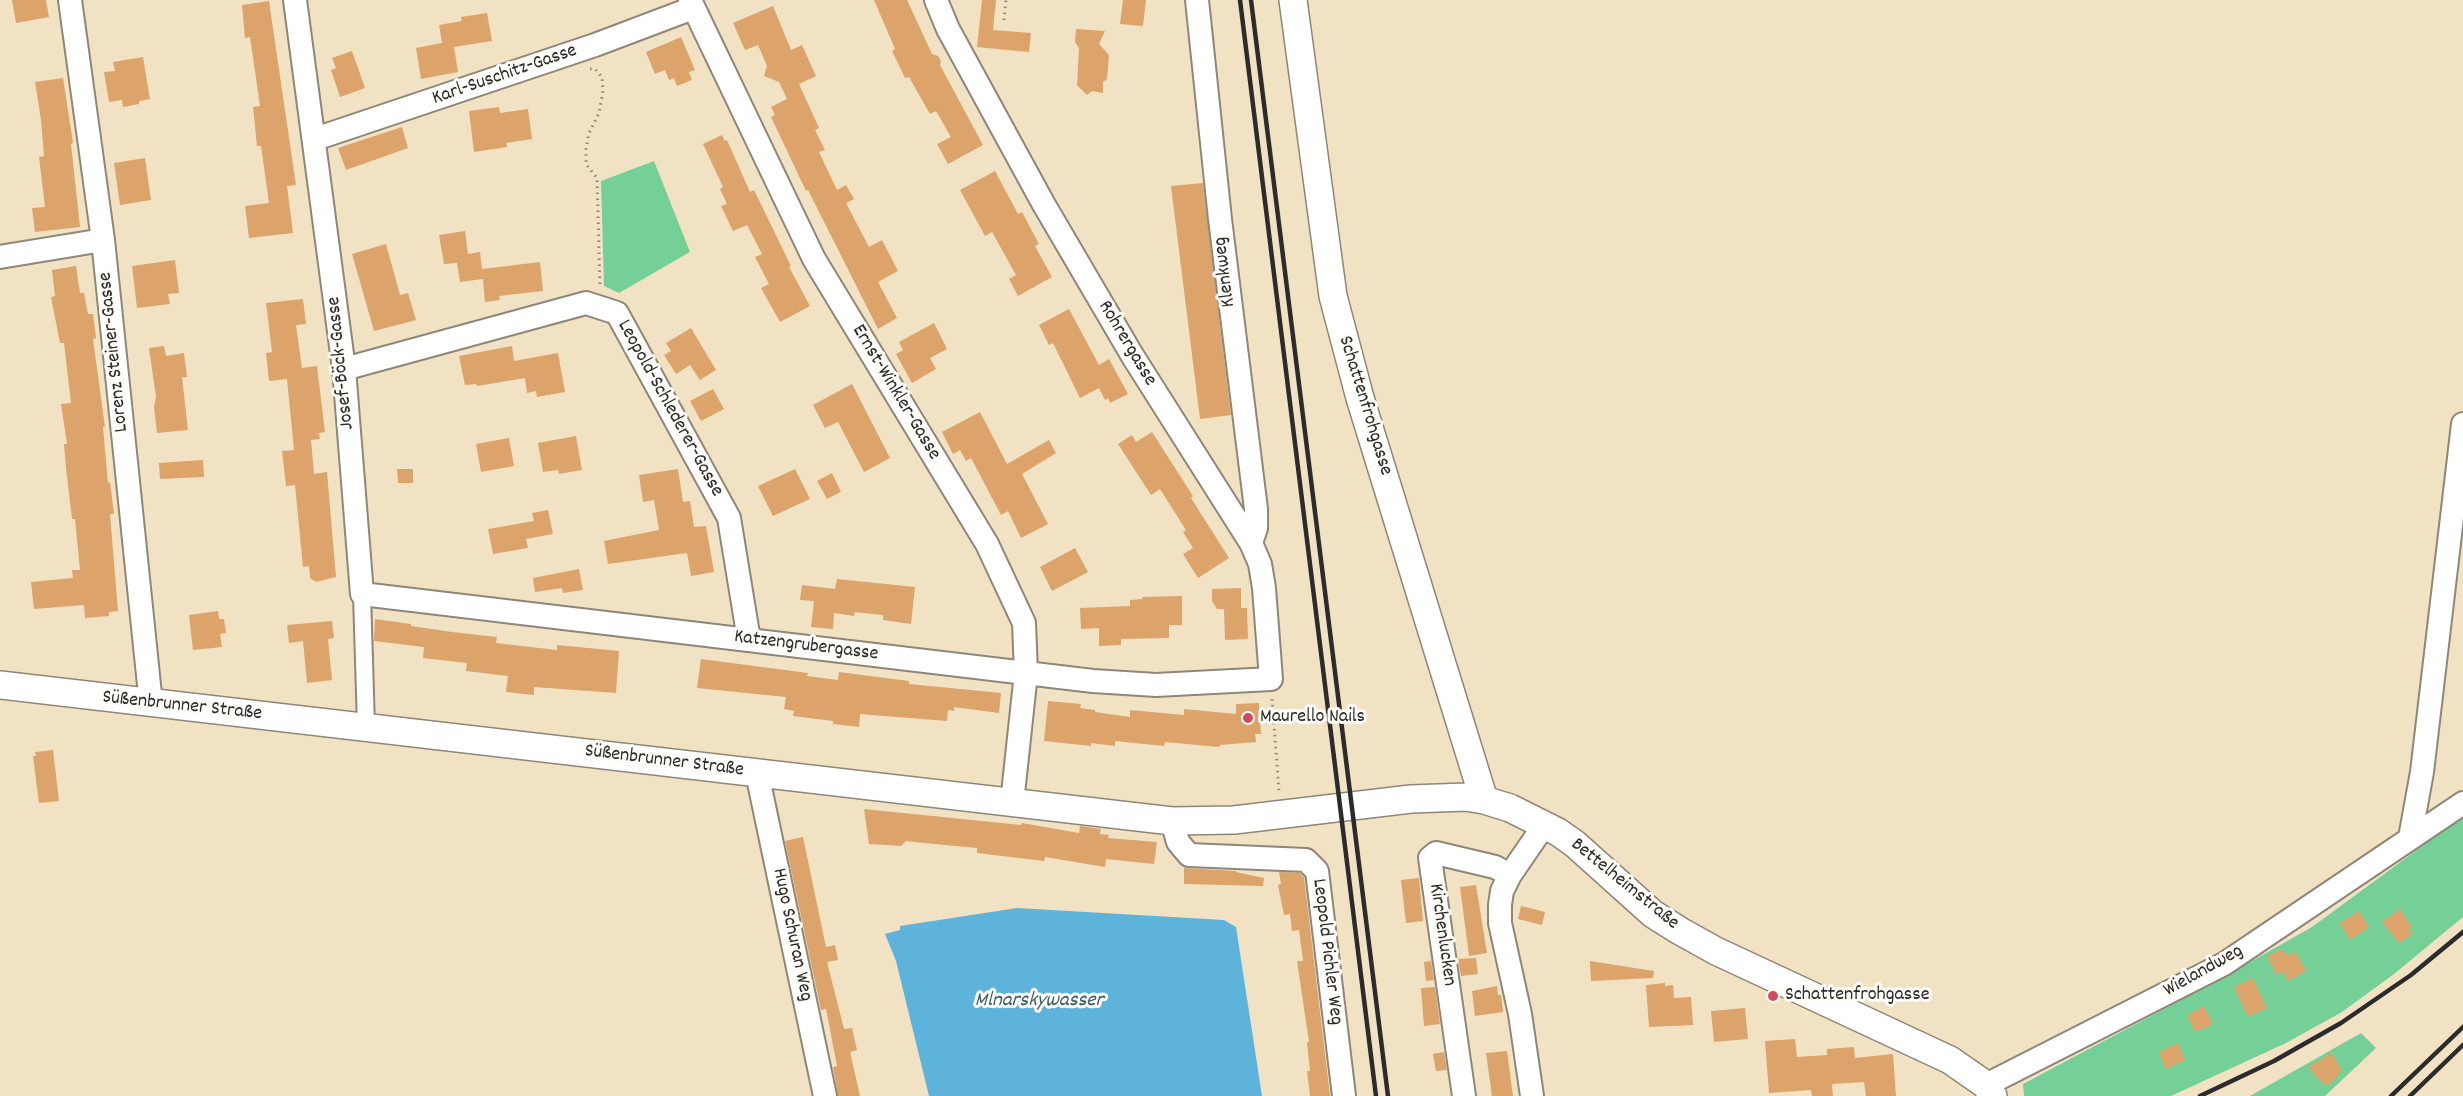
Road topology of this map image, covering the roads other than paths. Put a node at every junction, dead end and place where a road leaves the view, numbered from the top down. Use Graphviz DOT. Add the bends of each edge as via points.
graph roads {
  1 [pos="70,0"];
  2 [pos="295,0"];
  3 [pos="936,0"];
  4 [pos="1197,0"];
  5 [pos="1293,0"];
  6 [pos="692,4"];
  7 [pos="315,139"];
  8 [pos="103,240"];
  9 [pos="0,257"];
  10 [pos="344,369"];
  11 [pos="2463,424"];
  12 [pos="1251,543"];
  13 [pos="362,594"];
  14 [pos="749,640"];
  15 [pos="1026,673"];
  16 [pos="1261,680"];
  17 [pos="0,685"];
  18 [pos="151,704"];
  19 [pos="366,727"];
  20 [pos="757,773"];
  21 [pos="1484,800"];
  22 [pos="1012,803"];
  23 [pos="2463,803"];
  24 [pos="1329,810"];
  25 [pos="1172,821"];
  26 [pos="1545,824"];
  27 [pos="2410,838"];
  28 [pos="1510,875"];
  29 [pos="1989,1091"];
  30 [pos="825,1096"];
  31 [pos="1344,1096"];
  32 [pos="1464,1096"];
  33 [pos="1532,1096"];
  1 -- 8 [label="street, Lorenz Steiner-Gasse"];
  2 -- 7 [label="street, Josef-Böck-Gasse"];
  3 -- 12 [label="street, Rohrergasse" via="1043,203"];
  4 -- 12 [label="street, Klenkweg" via="1256,509"];
  5 -- 21 [label="street, Schattenfrohgasse" via="1335,306"];
  6 -- 7 [label="street, Karl-Suschitz-Gasse" via="574,53"];
  6 -- 15 [label="street, Ernst-Winkler-Gasse" via="814,259 987,544 1024,623"];
  7 -- 10 [label="street, Josef-Böck-Gasse"];
  8 -- 9 [label="street"];
  8 -- 18 [label="street, Lorenz Steiner-Gasse"];
  10 -- 13 [label="street, Josef-Böck-Gasse"];
  10 -- 14 [label="street, Leopold-Schlederer-Gasse" via="586,303 617,313 729,518"];
  11 -- 27 [label="street" via="2422,772"];
  12 -- 16 [label="street, Rohrergasse" via="1264,588"];
  13 -- 14 [label="street, Katzengrubergasse"];
  13 -- 19 [label="street, Josef-Böck-Gasse"];
  14 -- 15 [label="street, Katzengrubergasse"];
  15 -- 16 [label="street, Katzengrubergasse" via="1156,685"];
  15 -- 22 [label="street, Ernst-Winkler-Gasse"];
  17 -- 18 [label="street, Süßenbrunner Straße"];
  18 -- 19 [label="street, Süßenbrunner Straße"];
  19 -- 20 [label="street, Süßenbrunner Straße"];
  20 -- 22 [label="street, Süßenbrunner Straße"];
  20 -- 30 [label="street, Hugo Schuran Weg"];
  21 -- 24 [label="street, Bettelheimstraße" via="1422,799"];
  21 -- 26 [label="street, Bettelheimstraße"];
  22 -- 25 [label="street, Süßenbrunner Straße"];
  23 -- 27 [label="street, Wielandweg"];
  24 -- 25 [label="street, Süßenbrunner Straße" via="1234,820"];
  25 -- 31 [label="street, Leopold Pichler Weg" via="1178,842 1189,855 1306,860 1317,871"];
  26 -- 28 [label="street"];
  26 -- 29 [label="street, Bettelheimstraße" via="1575,844 1653,914 1680,931 1950,1060"];
  27 -- 29 [label="street, Wielandweg" via="2224,964"];
  28 -- 32 [label="street, Kirchenlucken" via="1495,867 1436,853 1430,858"];
  28 -- 33 [label="street" via="1502,891 1500,923 1520,1014"];
}
